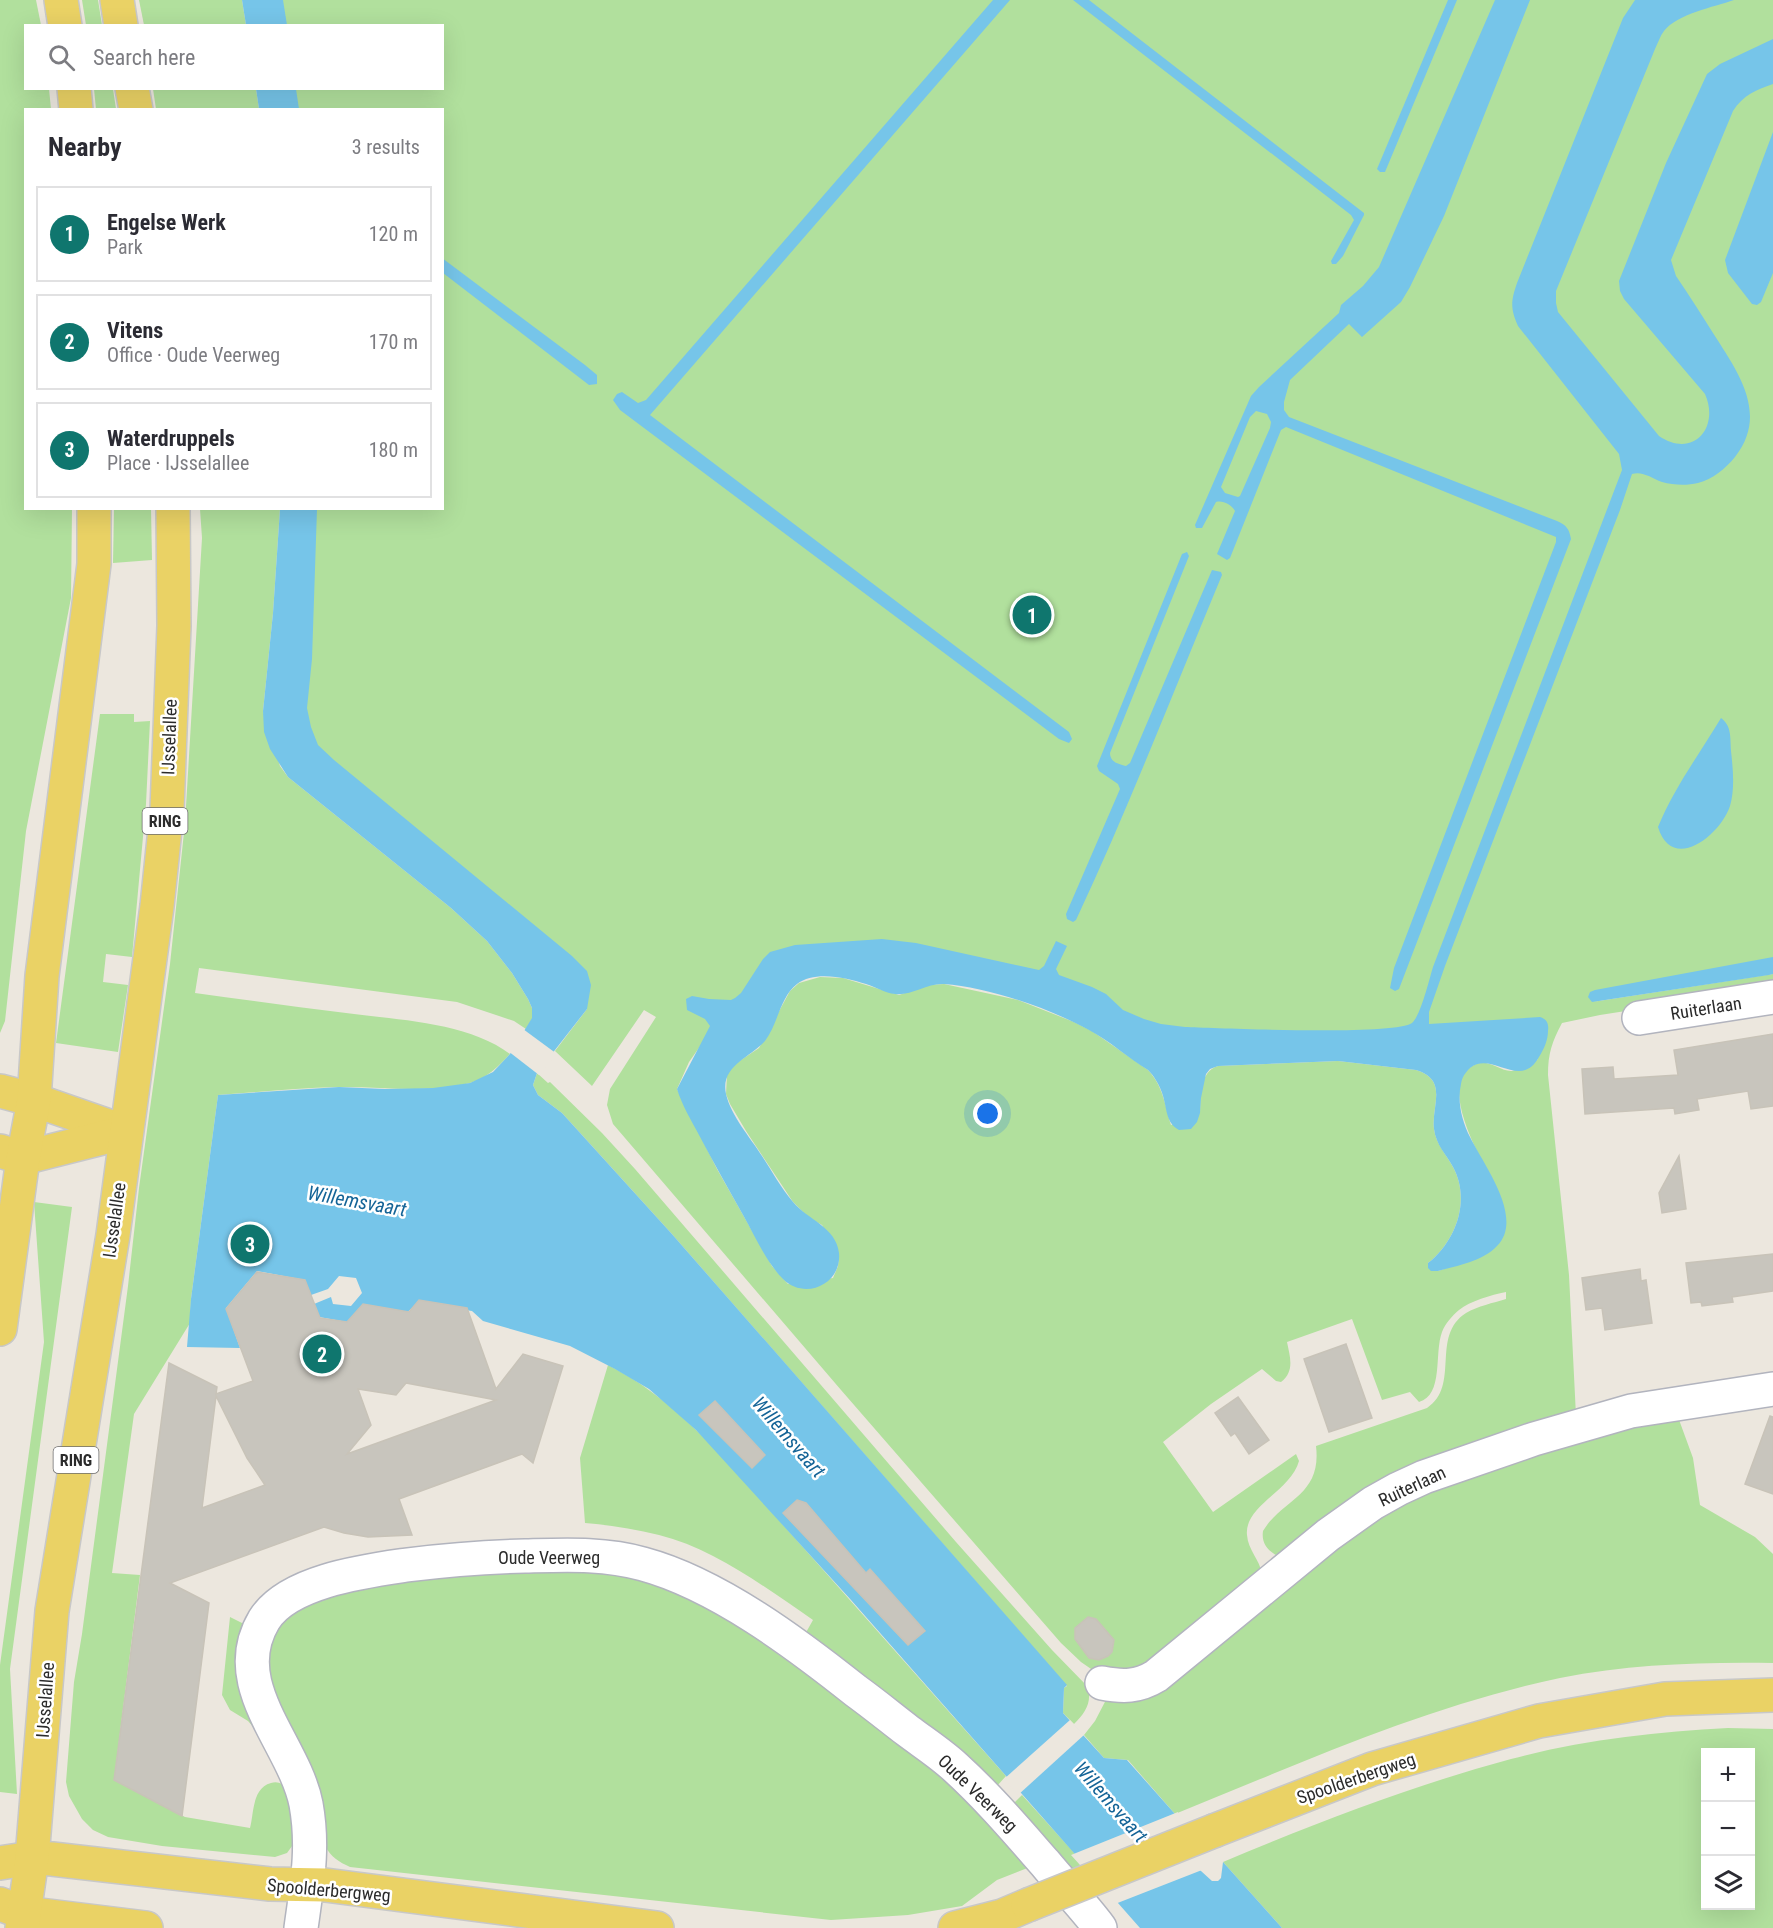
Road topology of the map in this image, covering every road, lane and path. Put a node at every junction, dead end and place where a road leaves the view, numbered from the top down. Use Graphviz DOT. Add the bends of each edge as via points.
graph roads {
  1 [pos="61,0"];
  2 [pos="117,0"];
  3 [pos="65,24"];
  4 [pos="121,24"];
  5 [pos="74,90"];
  6 [pos="132,90"];
  7 [pos="76,108"];
  8 [pos="135,108"];
  9 [pos="94,510"];
  10 [pos="173,510"];
  11 [pos="1773,997"];
  12 [pos="1639,1018"];
  13 [pos="0,1091"];
  14 [pos="34,1100"];
  15 [pos="126,1132"];
  16 [pos="12,1154"];
  17 [pos="0,1329"];
  18 [pos="1773,1389"];
  19 [pos="1102,1683"];
  20 [pos="1773,1695"];
  21 [pos="16,1861"];
  22 [pos="307,1885"];
  23 [pos="15,1915"];
  24 [pos="146,1928"];
  25 [pos="301,1928"];
  26 [pos="657,1928"];
  27 [pos="955,1928"];
  28 [pos="1100,1928"];
  1 -- 3 [label="main road"];
  2 -- 4 [label="main road"];
  5 -- 7 [label="main road"];
  6 -- 8 [label="main road"];
  9 -- 14 [label="main road" via="94,564 42,976"];
  10 -- 15 [label="main road, IJsselallee / RING" via="174,626 166,810"];
  11 -- 12 [label="street, Ruiterlaan"];
  13 -- 14 [label="main road"];
  14 -- 15 [label="main road"];
  14 -- 16 [label="main road"];
  15 -- 16 [label="main road"];
  15 -- 21 [label="main road, IJsselallee / RING"];
  16 -- 17 [label="main road"];
  18 -- 19 [label="street, Ruiterlaan" via="1631,1411 1534,1439 1416,1481 1373,1503 1328,1536 1156,1676 1129,1686"];
  20 -- 27 [label="main road, Spoolderbergweg, bridge" via="1665,1699 1539,1721 1372,1769 1002,1916"];
  21 -- 22 [label="main road, Spoolderbergweg"];
  21 -- 23 [label="main road, IJsselallee / RING"];
  22 -- 25 [label="street, Oude Veerweg"];
  22 -- 26 [label="main road, Spoolderbergweg"];
  22 -- 28 [label="street, Oude Veerweg" via="310,1862 305,1803 297,1773 260,1702 252,1676 252,1656 263,1621 272,1610 301,1591 357,1572 477,1558 571,1554 642,1563 676,1575 806,1651 968,1779"];
  23 -- 24 [label="main road"];
}
